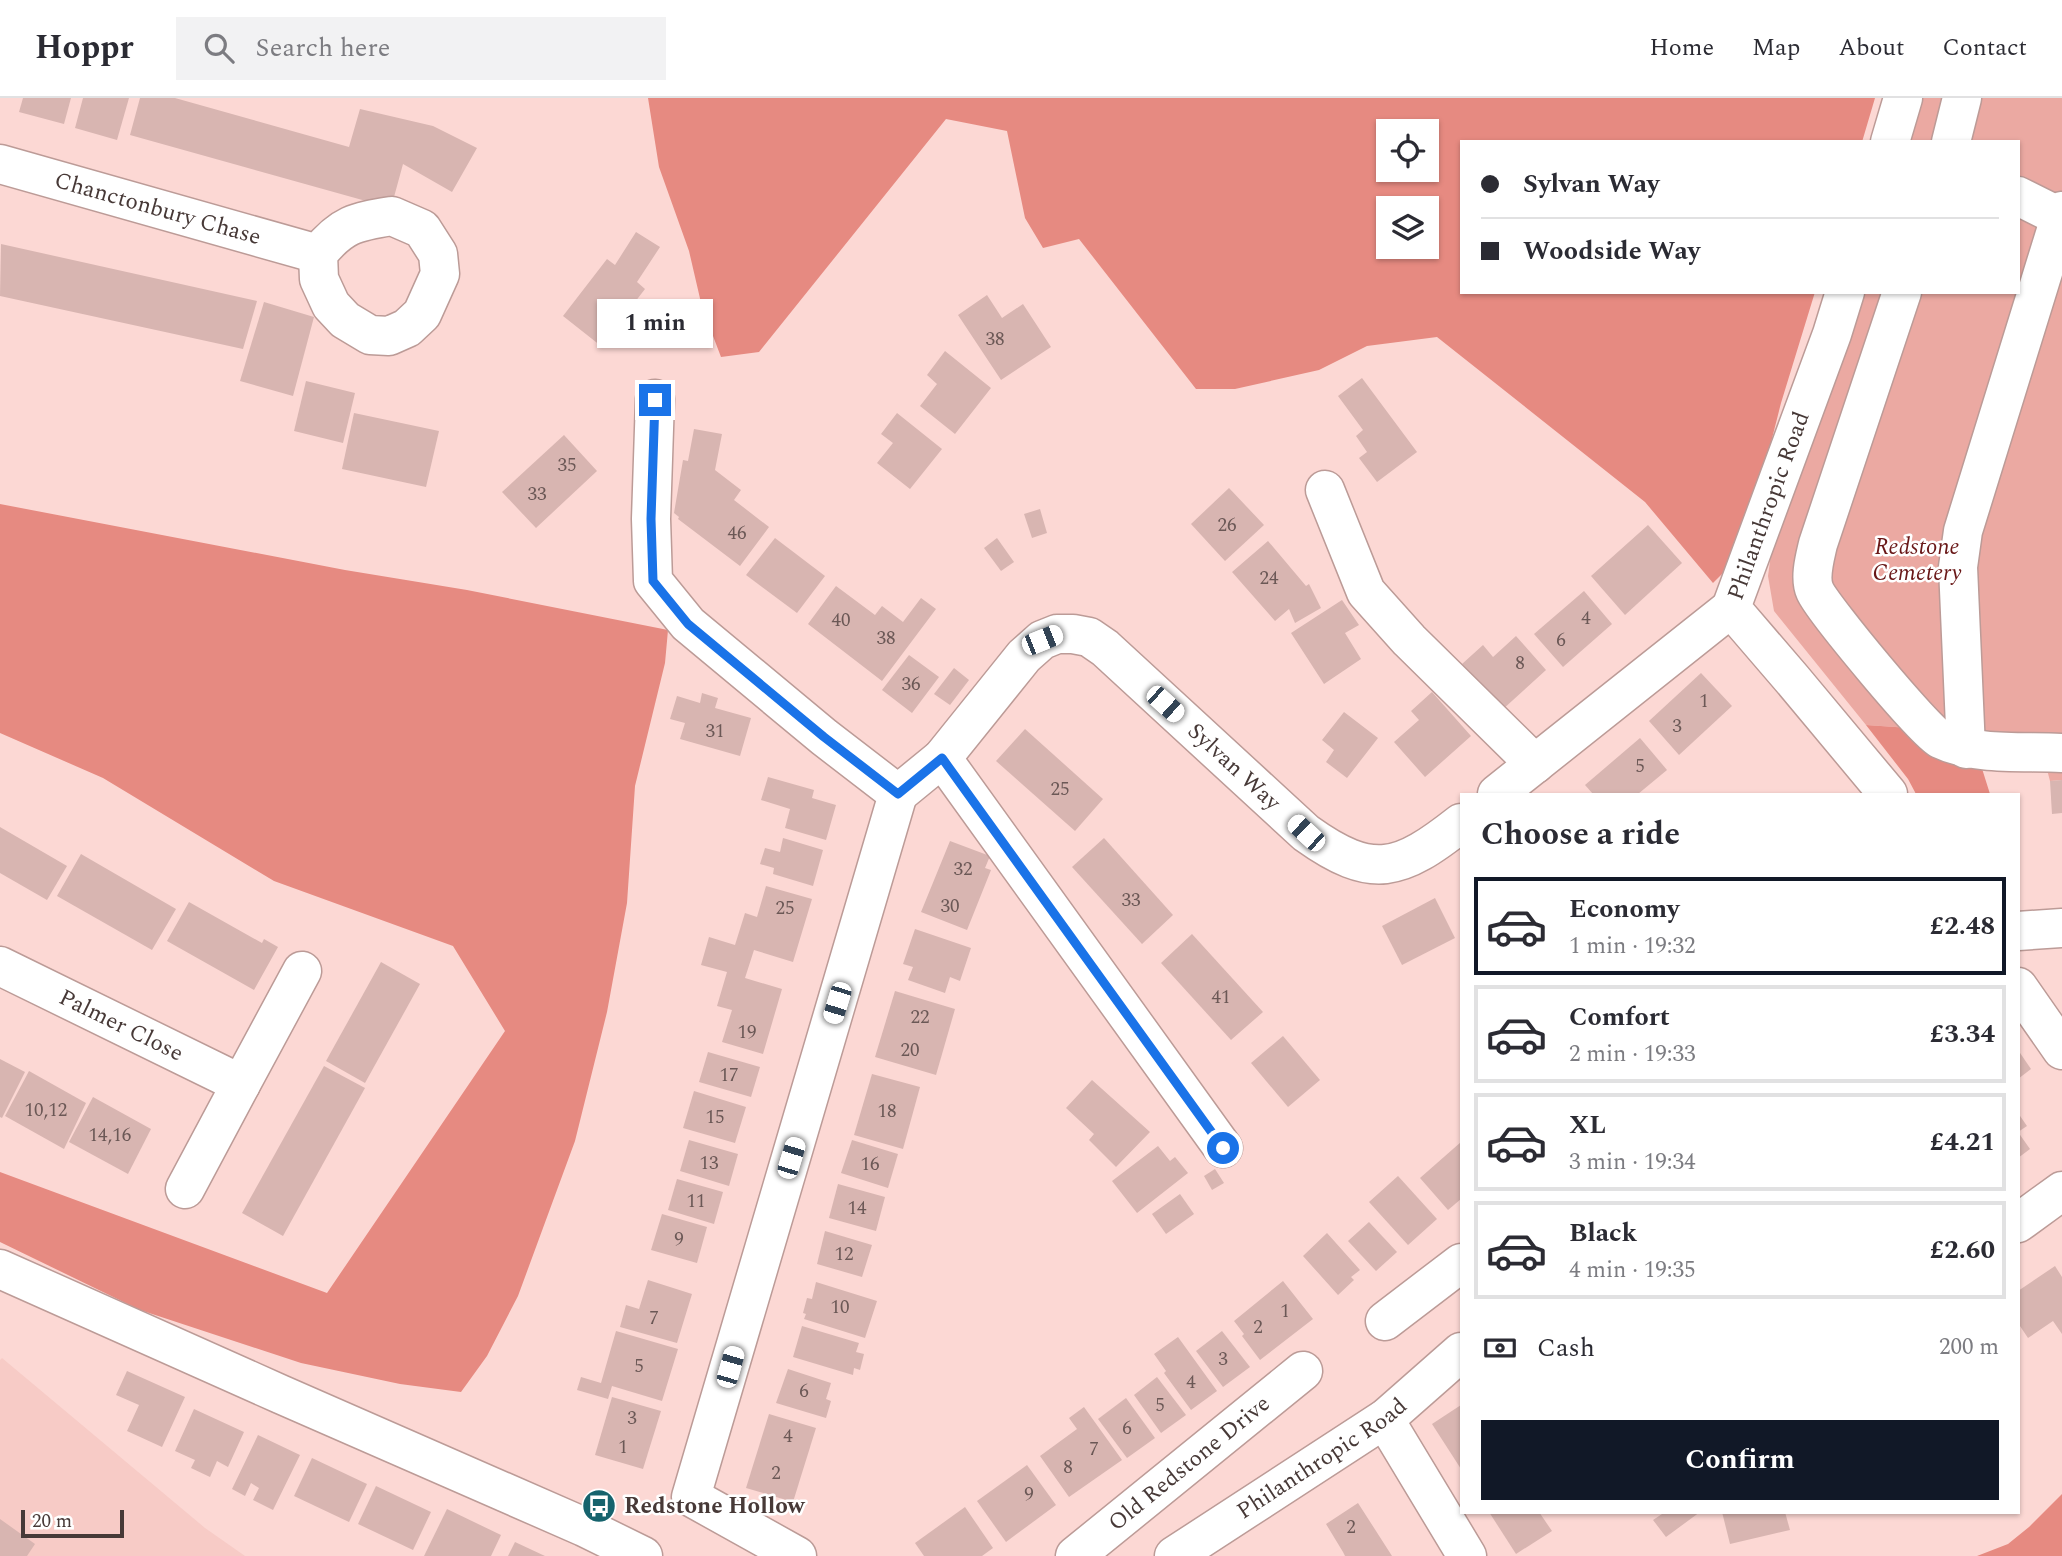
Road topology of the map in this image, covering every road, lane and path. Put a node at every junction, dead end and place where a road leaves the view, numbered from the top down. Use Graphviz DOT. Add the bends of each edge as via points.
graph roads {
  1 [pos="1903,98"];
  2 [pos="1962,98"];
  3 [pos="1891,140"];
  4 [pos="1952,140"];
  5 [pos="0,164"];
  6 [pos="2020,197"];
  7 [pos="2061,215"];
  8 [pos="318,254"];
  9 [pos="1844,294"];
  10 [pos="1901,294"];
  11 [pos="655,400"];
  12 [pos="1325,490"];
  13 [pos="1731,608"];
  14 [pos="1966,749"];
  15 [pos="2062,753"];
  16 [pos="942,758"];
  17 [pos="1535,764"];
  18 [pos="1498,793"];
  19 [pos="1887,793"];
  20 [pos="898,794"];
  21 [pos="1460,824"];
  22 [pos="2062,928"];
  23 [pos="2020,931"];
  24 [pos="0,966"];
  25 [pos="302,971"];
  26 [pos="2020,990"];
  27 [pos="2062,1050"];
  28 [pos="241,1084"];
  29 [pos="1223,1148"];
  30 [pos="185,1189"];
  31 [pos="2062,1191"];
  32 [pos="2020,1222"];
  33 [pos="1460,1264"];
  34 [pos="0,1269"];
  35 [pos="1385,1321"];
  36 [pos="1460,1353"];
  37 [pos="1303,1371"];
  38 [pos="1386,1418"];
  39 [pos="643,1556"];
  40 [pos="797,1556"];
  41 [pos="1075,1556"];
  42 [pos="1174,1556"];
  43 [pos="1467,1556"];
  1 -- 3 [label="street"];
  2 -- 4 [label="street"];
  5 -- 8 [label="street, Chanctonbury Chase"];
  6 -- 7 [label="street"];
  7 -- 14 [label="street" via="1963,531 1958,567"];
  9 -- 13 [label="street, Philanthropic Road"];
  10 -- 14 [label="street" via="1818,544 1814,590 1834,620 1937,738"];
  11 -- 20 [label="street" via="653,581 688,624"];
  12 -- 17 [label="street" via="1366,592"];
  13 -- 17 [label="street"];
  13 -- 19 [label="street, Philanthropic Road"];
  14 -- 15 [label="street"];
  16 -- 20 [label="street, Sylvan Way"];
  16 -- 21 [label="street, Sylvan Way" via="1024,656 1042,640 1073,634 1089,637 1105,648 1306,833 1345,857 1382,865 1400,862 1426,850"];
  16 -- 29 [label="street"];
  17 -- 18 [label="street"];
  20 -- 40 [label="street" via="691,1497"];
  22 -- 23 [label="street"];
  24 -- 28 [label="street, Palmer Close"];
  25 -- 28 [label="street"];
  26 -- 27 [label="street"];
  28 -- 30 [label="street"];
  31 -- 32 [label="street"];
  33 -- 35 [label="street"];
  34 -- 39 [label="street"];
  36 -- 38 [label="street, Philanthropic Road"];
  37 -- 41 [label="street, Old Redstone Drive"];
  38 -- 42 [label="street, Philanthropic Road"];
  38 -- 43 [label="street"];
}
